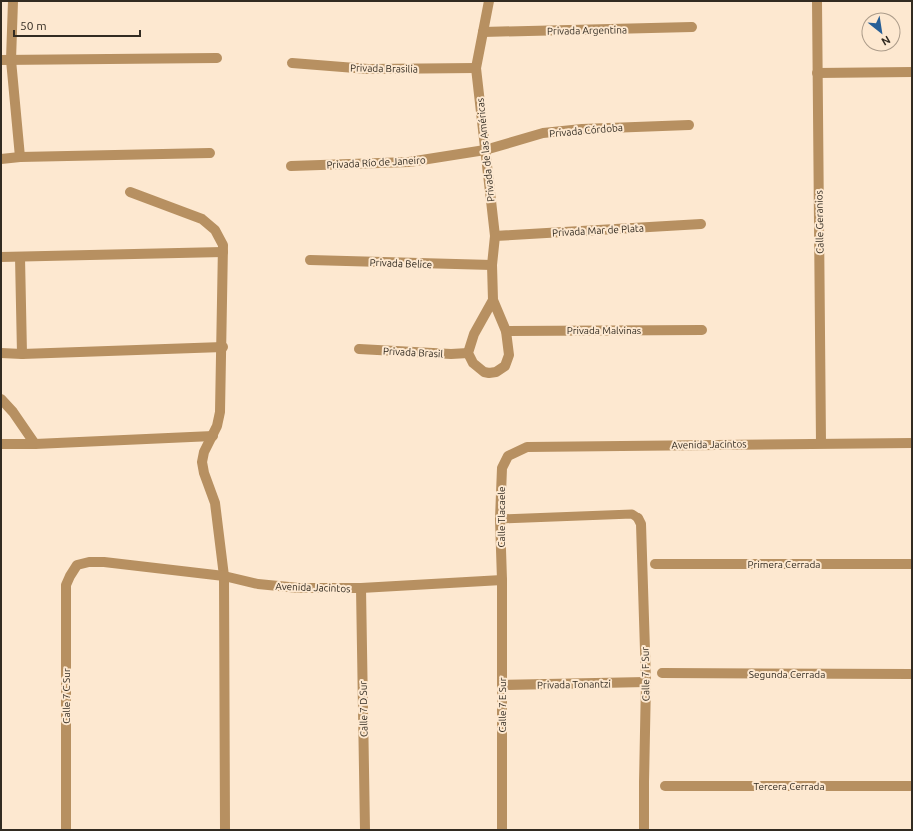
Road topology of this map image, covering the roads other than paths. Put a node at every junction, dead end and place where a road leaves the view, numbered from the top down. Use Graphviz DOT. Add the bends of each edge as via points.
graph roads {
  1 [pos="12,1"];
  2 [pos="489,1"];
  3 [pos="817,1"];
  4 [pos="692,28"];
  5 [pos="483,32"];
  6 [pos="217,58"];
  7 [pos="6,60"];
  8 [pos="292,63"];
  9 [pos="476,68"];
  10 [pos="912,72"];
  11 [pos="817,73"];
  12 [pos="689,125"];
  13 [pos="485,150"];
  14 [pos="210,153"];
  15 [pos="20,157"];
  16 [pos="1,159"];
  17 [pos="291,166"];
  18 [pos="130,192"];
  19 [pos="701,224"];
  20 [pos="495,236"];
  21 [pos="223,252"];
  22 [pos="1,257"];
  23 [pos="20,257"];
  24 [pos="310,260"];
  25 [pos="492,265"];
  26 [pos="493,300"];
  27 [pos="702,330"];
  28 [pos="506,331"];
  29 [pos="222,347"];
  30 [pos="358,350"];
  31 [pos="1,353"];
  32 [pos="468,353"];
  33 [pos="22,354"];
  34 [pos="1,399"];
  35 [pos="213,436"];
  36 [pos="821,443"];
  37 [pos="912,443"];
  38 [pos="1,444"];
  39 [pos="35,444"];
  40 [pos="508,456"];
  41 [pos="638,518"];
  42 [pos="500,519"];
  43 [pos="655,564"];
  44 [pos="912,564"];
  45 [pos="77,565"];
  46 [pos="224,576"];
  47 [pos="502,580"];
  48 [pos="361,588"];
  49 [pos="662,673"];
  50 [pos="912,674"];
  51 [pos="646,682"];
  52 [pos="502,685"];
  53 [pos="665,786"];
  54 [pos="912,786"];
  55 [pos="66,830"];
  56 [pos="225,830"];
  57 [pos="365,830"];
  58 [pos="502,830"];
  59 [pos="644,830"];
  1 -- 7 [label="street"];
  2 -- 5 [label="street, Privada de las Américas"];
  3 -- 11 [label="street, Calle Geranios"];
  4 -- 5 [label="street, Privada Argentina"];
  5 -- 9 [label="street, Privada de las Américas"];
  6 -- 7 [label="street"];
  7 -- 15 [label="street"];
  8 -- 9 [label="street, Privada Brasilia" via="368,69"];
  9 -- 13 [label="street, Privada de las Américas"];
  10 -- 11 [label="street"];
  11 -- 36 [label="street, Calle Geranios"];
  12 -- 13 [label="street, Privada Córdoba" via="543,133"];
  13 -- 17 [label="street, Privada Río de Janeiro" via="408,162"];
  13 -- 20 [label="street, Privada de las Américas"];
  14 -- 15 [label="street"];
  15 -- 16 [label="street"];
  18 -- 21 [label="street" via="202,219 215,230 224,244"];
  19 -- 20 [label="street, Privada Mar de Plata"];
  20 -- 25 [label="street, Privada de las Américas"];
  21 -- 23 [label="street"];
  21 -- 29 [label="street"];
  22 -- 23 [label="street"];
  23 -- 33 [label="street"];
  24 -- 25 [label="street, Privada Belice"];
  25 -- 26 [label="street, Privada de las Américas"];
  26 -- 28 [label="street"];
  26 -- 32 [label="street" via="474,334"];
  27 -- 28 [label="street, Privada Malvinas"];
  28 -- 32 [label="street" via="509,355 505,366 496,372 484,372 473,363"];
  29 -- 33 [label="street"];
  29 -- 35 [label="street" via="220,412"];
  30 -- 32 [label="street, Privada Brasil"];
  31 -- 33 [label="street"];
  34 -- 39 [label="street"];
  35 -- 39 [label="street"];
  35 -- 46 [label="street" via="204,452 202,462 215,503"];
  36 -- 37 [label="street, Avenida Jacintos"];
  36 -- 40 [label="street, Avenida Jacintos" via="527,447"];
  38 -- 39 [label="street"];
  40 -- 42 [label="street, Calle Tlacaele" via="502,468"];
  41 -- 42 [label="lane" via="632,514"];
  41 -- 51 [label="street, Calle 7 F Sur" via="641,524"];
  42 -- 47 [label="street, Calle Tlacaele"];
  43 -- 44 [label="street, Primera Cerrada"];
  45 -- 46 [label="street, Avenida Jacintos" via="104,562"];
  45 -- 55 [label="street, Calle 7 C Sur" via="66,585"];
  46 -- 48 [label="street, Avenida Jacintos" via="258,584 299,588"];
  46 -- 56 [label="street"];
  47 -- 48 [label="street, Avenida Jacintos"];
  47 -- 52 [label="street, Calle 7 E Sur"];
  48 -- 57 [label="street, Calle 7 D Sur"];
  49 -- 50 [label="street, Segunda Cerrada"];
  51 -- 52 [label="street, Privada Tonantzi"];
  51 -- 59 [label="street, Calle 7 F Sur"];
  52 -- 58 [label="street, Calle 7 E Sur"];
  53 -- 54 [label="street, Tercera Cerrada"];
}
